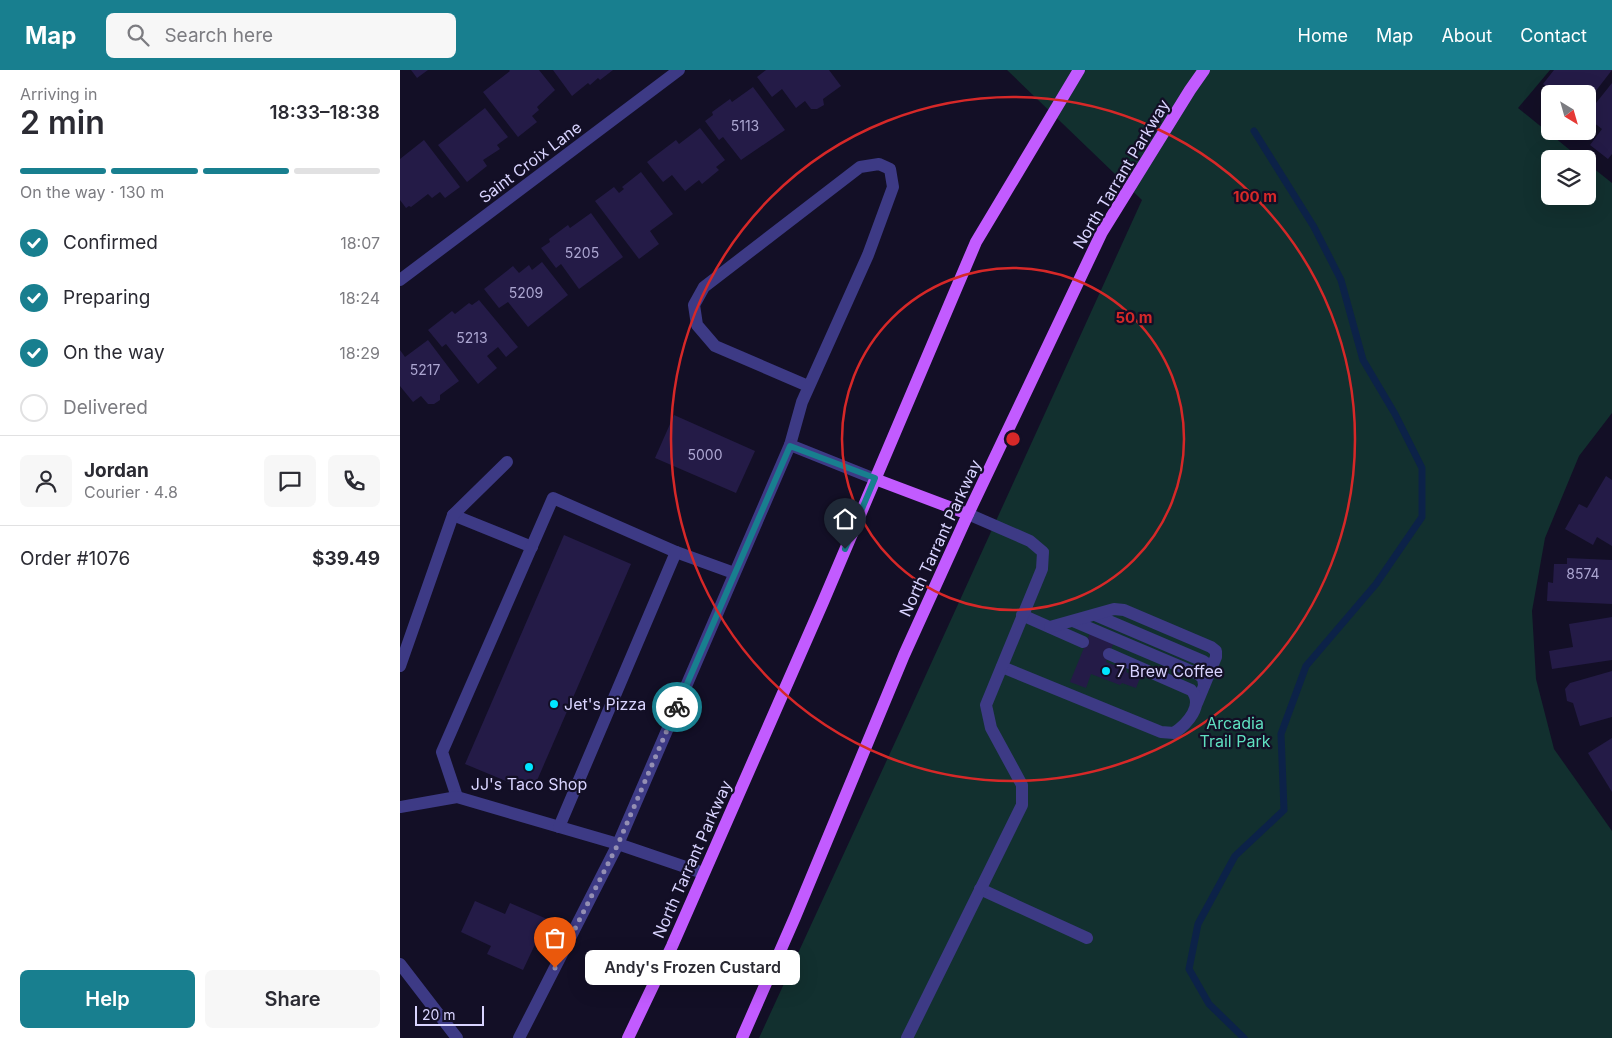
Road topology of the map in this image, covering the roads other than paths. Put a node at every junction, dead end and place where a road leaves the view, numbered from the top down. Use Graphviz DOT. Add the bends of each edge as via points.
graph roads {
  1 [pos="679,70"];
  2 [pos="1079,70"];
  3 [pos="1204,70"];
  4 [pos="400,280"];
  5 [pos="808,386"];
  6 [pos="790,446"];
  7 [pos="507,462"];
  8 [pos="875,478"];
  9 [pos="968,514"];
  10 [pos="453,515"];
  11 [pos="532,547"];
  12 [pos="676,552"];
  13 [pos="734,573"];
  14 [pos="1022,615"];
  15 [pos="1073,621"];
  16 [pos="1050,627"];
  17 [pos="1084,642"];
  18 [pos="1110,654"];
  19 [pos="400,666"];
  20 [pos="1002,667"];
  21 [pos="1204,685"];
  22 [pos="1196,703"];
  23 [pos="457,797"];
  24 [pos="400,807"];
  25 [pos="559,827"];
  26 [pos="618,844"];
  27 [pos="704,873"];
  28 [pos="980,889"];
  29 [pos="1087,938"];
  30 [pos="400,964"];
  31 [pos="457,1038"];
  32 [pos="519,1038"];
  33 [pos="628,1038"];
  34 [pos="742,1038"];
  35 [pos="907,1038"];
  1 -- 4 [label="street, Saint Croix Lane"];
  2 -- 8 [label="main road, North Tarrant Parkway" via="976,242"];
  3 -- 9 [label="main road, North Tarrant Parkway" via="1102,232"];
  5 -- 5 [label="street" via="868,255 893,187 890,169 879,164 860,167 704,287 694,305 698,325 715,346"];
  5 -- 6 [label="street"];
  6 -- 8 [label="street"];
  6 -- 13 [label="street"];
  7 -- 10 [label="street"];
  8 -- 9 [label="main road"];
  8 -- 27 [label="main road, North Tarrant Parkway"];
  9 -- 14 [label="street" via="1030,541 1043,552 1042,569"];
  9 -- 34 [label="main road, North Tarrant Parkway" via="904,655"];
  10 -- 11 [label="street"];
  10 -- 19 [label="street"];
  11 -- 12 [label="street" via="553,498"];
  11 -- 23 [label="street" via="442,752"];
  12 -- 13 [label="street"];
  12 -- 25 [label="street"];
  13 -- 26 [label="street"];
  14 -- 16 [label="street"];
  14 -- 20 [label="street"];
  15 -- 16 [label="street"];
  15 -- 21 [label="street" via="1198,674"];
  15 -- 21 [label="street" via="1095,615 1203,661 1209,665 1210,672"];
  16 -- 17 [label="street"];
  18 -- 22 [label="street" via="1191,690 1196,695"];
  20 -- 22 [label="street" via="1162,732 1174,733 1186,725"];
  20 -- 28 [label="street" via="986,705 991,728 1022,785 1022,805"];
  21 -- 22 [label="street"];
  23 -- 24 [label="street"];
  23 -- 25 [label="street"];
  25 -- 26 [label="street"];
  26 -- 27 [label="street"];
  26 -- 32 [label="street"];
  27 -- 33 [label="main road, North Tarrant Parkway"];
  28 -- 29 [label="street"];
  28 -- 35 [label="street"];
  30 -- 31 [label="street"];
}
